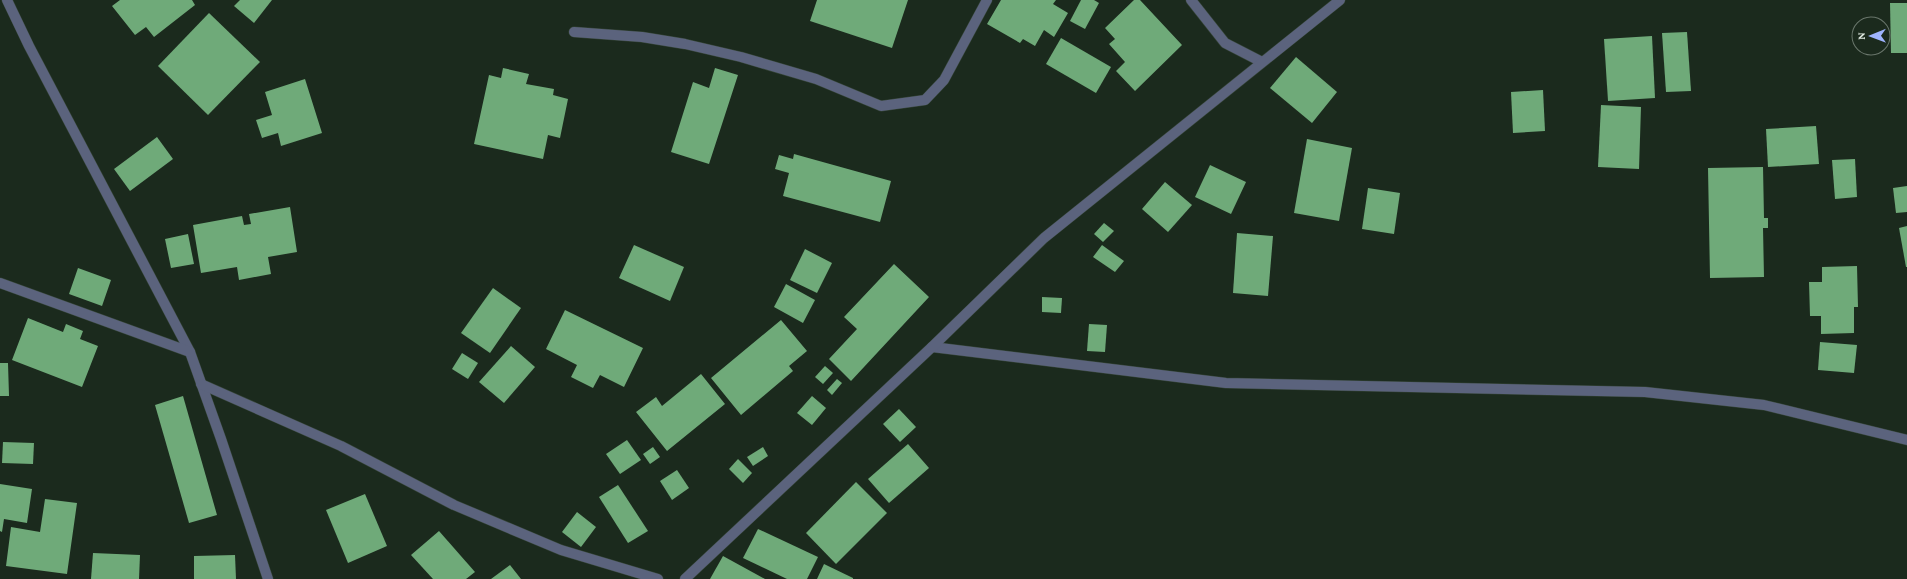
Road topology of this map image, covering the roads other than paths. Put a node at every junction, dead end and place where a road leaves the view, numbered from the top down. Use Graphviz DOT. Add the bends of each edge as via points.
graph roads {
  1 [pos="7,0"];
  2 [pos="987,0"];
  3 [pos="1191,0"];
  4 [pos="1340,0"];
  5 [pos="574,32"];
  6 [pos="1262,62"];
  7 [pos="0,283"];
  8 [pos="932,347"];
  9 [pos="190,352"];
  10 [pos="201,384"];
  11 [pos="1907,440"];
  12 [pos="268,579"];
  13 [pos="658,579"];
  14 [pos="685,579"];
  1 -- 9 [label="street"];
  2 -- 5 [label="street" via="944,80 925,100 881,106 816,79 741,57 642,37"];
  3 -- 6 [label="street" via="1225,43"];
  4 -- 6 [label="street"];
  6 -- 8 [label="street" via="1044,238"];
  7 -- 9 [label="street"];
  8 -- 11 [label="street" via="1226,383 1645,392 1764,405"];
  8 -- 14 [label="street"];
  9 -- 10 [label="street"];
  10 -- 12 [label="street"];
  10 -- 13 [label="street" via="341,446 454,505 561,550"];
}
